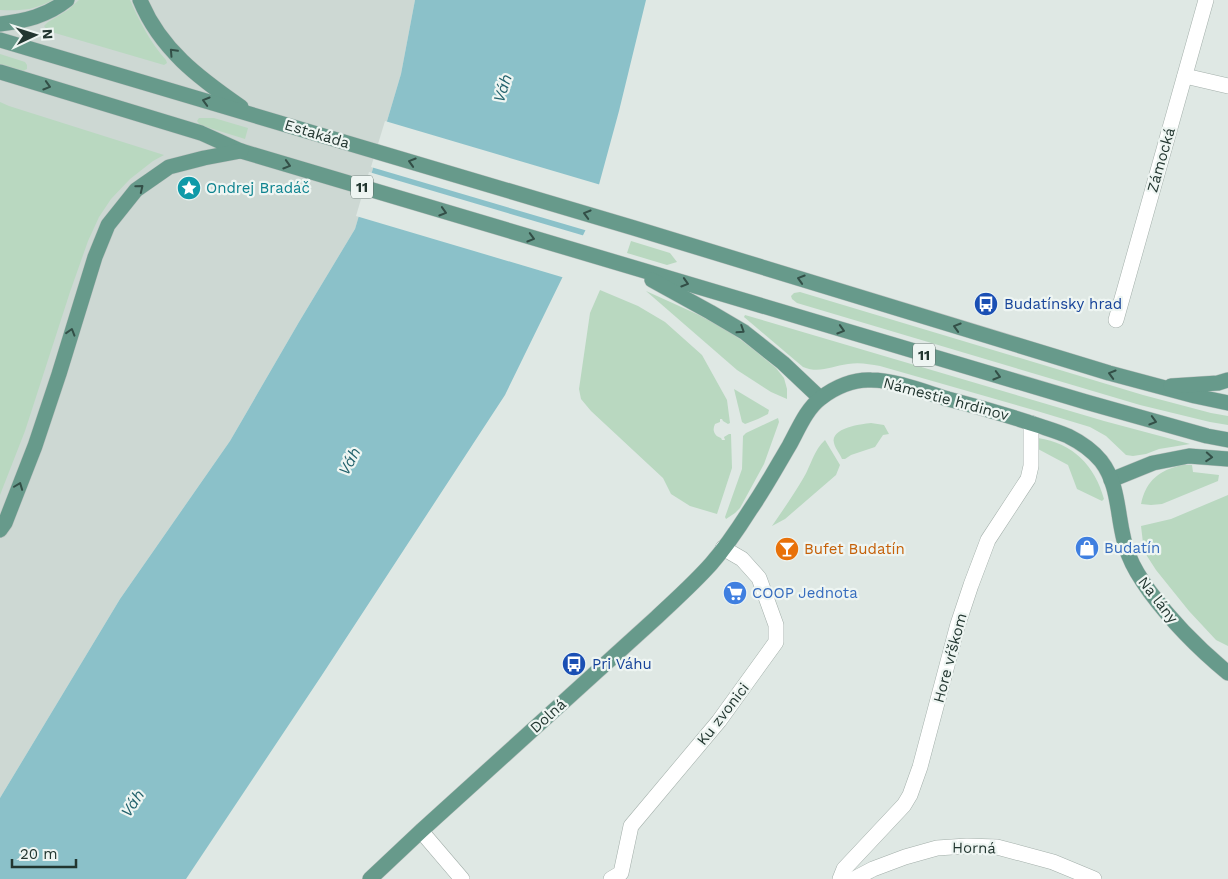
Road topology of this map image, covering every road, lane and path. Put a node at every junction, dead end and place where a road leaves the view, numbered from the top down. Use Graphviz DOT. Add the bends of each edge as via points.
graph roads {
  1 [pos="67,0"];
  2 [pos="140,0"];
  3 [pos="1206,0"];
  4 [pos="0,24"];
  5 [pos="0,40"];
  6 [pos="0,72"];
  7 [pos="1185,76"];
  8 [pos="1228,86"];
  9 [pos="252,115"];
  10 [pos="241,151"];
  11 [pos="622,264"];
  12 [pos="1116,320"];
  13 [pos="1228,380"];
  14 [pos="1159,387"];
  15 [pos="820,398"];
  16 [pos="1228,403"];
  17 [pos="1031,423"];
  18 [pos="1228,440"];
  19 [pos="1228,459"];
  20 [pos="1112,480"];
  21 [pos="0,530"];
  22 [pos="723,548"];
  23 [pos="1228,673"];
  24 [pos="421,831"];
  25 [pos="370,879"];
  26 [pos="462,879"];
  27 [pos="611,879"];
  28 [pos="840,879"];
  29 [pos="854,879"];
  30 [pos="1094,879"];
  1 -- 4 [label="main road" via="28,20"];
  9 -- 2 [label="main road, one-way" via="207,84 174,54 159,36"];
  3 -- 7 [label="street, Zámocká"];
  9 -- 5 [label="main road, Estakáda, one-way"];
  6 -- 10 [label="main road, one-way" via="202,133"];
  7 -- 8 [label="street"];
  7 -- 12 [label="street, Zámocká"];
  14 -- 9 [label="main road, Estakáda / 11, one-way"];
  10 -- 11 [label="main road, 11, one-way"];
  21 -- 10 [label="main road, one-way" via="35,446 108,225 136,190 168,167"];
  11 -- 15 [label="main road, one-way" via="744,332"];
  11 -- 18 [label="main road, 11, one-way" via="1076,400"];
  13 -- 14 [label="main road"];
  14 -- 16 [label="main road, 11"];
  15 -- 17 [label="main road, Námestie hrdinov" via="846,384 872,380 898,384"];
  15 -- 22 [label="main road, Námestie hrdinov" via="806,415 751,510"];
  17 -- 20 [label="main road, Námestie hrdinov" via="1067,436 1089,449 1102,462"];
  17 -- 28 [label="street, Hore vŕškom" via="1032,466 1028,479 988,540 971,584 910,796 844,869"];
  20 -- 19 [label="main road, one-way" via="1153,463 1189,456"];
  20 -- 23 [label="main road, Na lány" via="1128,556 1139,577 1200,650"];
  22 -- 24 [label="main road, Dolná" via="657,617"];
  22 -- 27 [label="street, Ku zvonici" via="742,559 759,578 776,625 776,642 719,722 631,826 621,873"];
  24 -- 25 [label="main road, Dolná"];
  24 -- 26 [label="street"];
  29 -- 30 [label="street, Horná" via="905,857 937,848 967,846 997,848 1053,862"];
}
